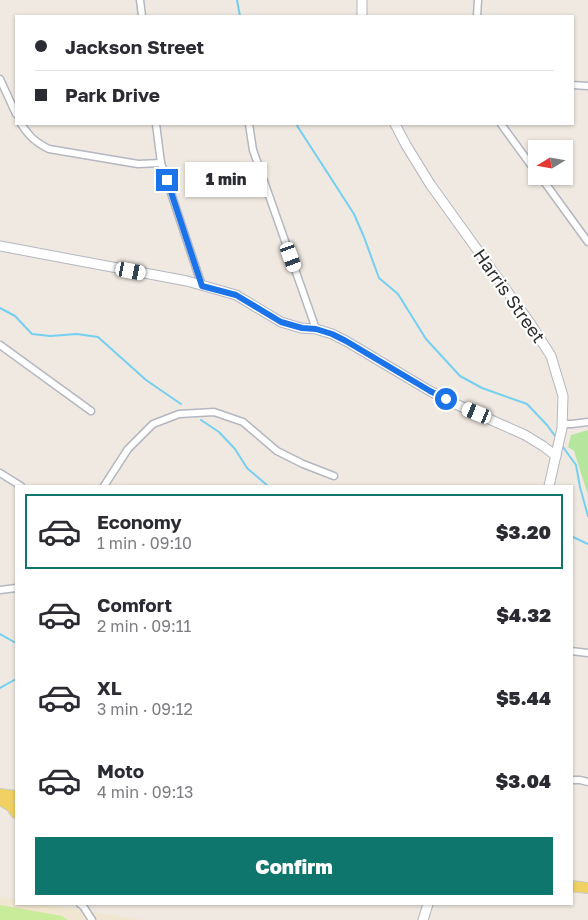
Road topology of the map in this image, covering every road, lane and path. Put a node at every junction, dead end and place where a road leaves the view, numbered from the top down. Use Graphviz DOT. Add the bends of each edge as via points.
graph roads {
  1 [pos="140,0"];
  2 [pos="362,0"];
  3 [pos="478,0"];
  4 [pos="142,15"];
  5 [pos="362,15"];
  6 [pos="477,15"];
  7 [pos="0,79"];
  8 [pos="574,85"];
  9 [pos="588,86"];
  10 [pos="15,112"];
  11 [pos="22,125"];
  12 [pos="156,125"];
  13 [pos="249,125"];
  14 [pos="396,125"];
  15 [pos="502,125"];
  16 [pos="528,161"];
  17 [pos="161,163"];
  18 [pos="547,185"];
  19 [pos="588,242"];
  20 [pos="0,246"];
  21 [pos="202,286"];
  22 [pos="316,329"];
  23 [pos="0,345"];
  24 [pos="91,411"];
  25 [pos="588,422"];
  26 [pos="562,424"];
  27 [pos="556,456"];
  28 [pos="0,473"];
  29 [pos="334,476"];
  30 [pos="19,485"];
  31 [pos="105,485"];
  32 [pos="550,485"];
  33 [pos="15,588"];
  34 [pos="0,590"];
  35 [pos="573,651"];
  36 [pos="588,653"];
  37 [pos="573,780"];
  38 [pos="588,782"];
  39 [pos="0,794"];
  40 [pos="15,796"];
  41 [pos="0,800"];
  42 [pos="15,812"];
  43 [pos="573,886"];
  44 [pos="588,888"];
  45 [pos="82,905"];
  46 [pos="428,905"];
  47 [pos="92,920"];
  48 [pos="423,920"];
  1 -- 4 [label="street"];
  2 -- 5 [label="street"];
  3 -- 6 [label="street"];
  7 -- 10 [label="street"];
  8 -- 9 [label="street"];
  11 -- 17 [label="street" via="29,136 49,149 138,164"];
  12 -- 17 [label="street"];
  13 -- 22 [label="street" via="253,150"];
  14 -- 26 [label="street, Harris Street" via="430,184 551,356 563,396"];
  15 -- 16 [label="street"];
  17 -- 21 [label="street"];
  18 -- 19 [label="street"];
  20 -- 21 [label="street"];
  21 -- 22 [label="street" via="236,295 281,322"];
  22 -- 27 [label="street" via="346,341 430,391 525,435"];
  23 -- 24 [label="street"];
  25 -- 26 [label="street"];
  26 -- 27 [label="street, Harris Street"];
  27 -- 32 [label="street, Harris Street"];
  28 -- 30 [label="street"];
  29 -- 31 [label="street" via="277,451 243,422 214,412 179,414 153,424 128,449"];
  33 -- 34 [label="street"];
  35 -- 36 [label="street"];
  37 -- 38 [label="street"];
  39 -- 40 [label="main road"];
  41 -- 42 [label="main road"];
  43 -- 44 [label="main road"];
  45 -- 47 [label="street"];
  46 -- 48 [label="street"];
}
